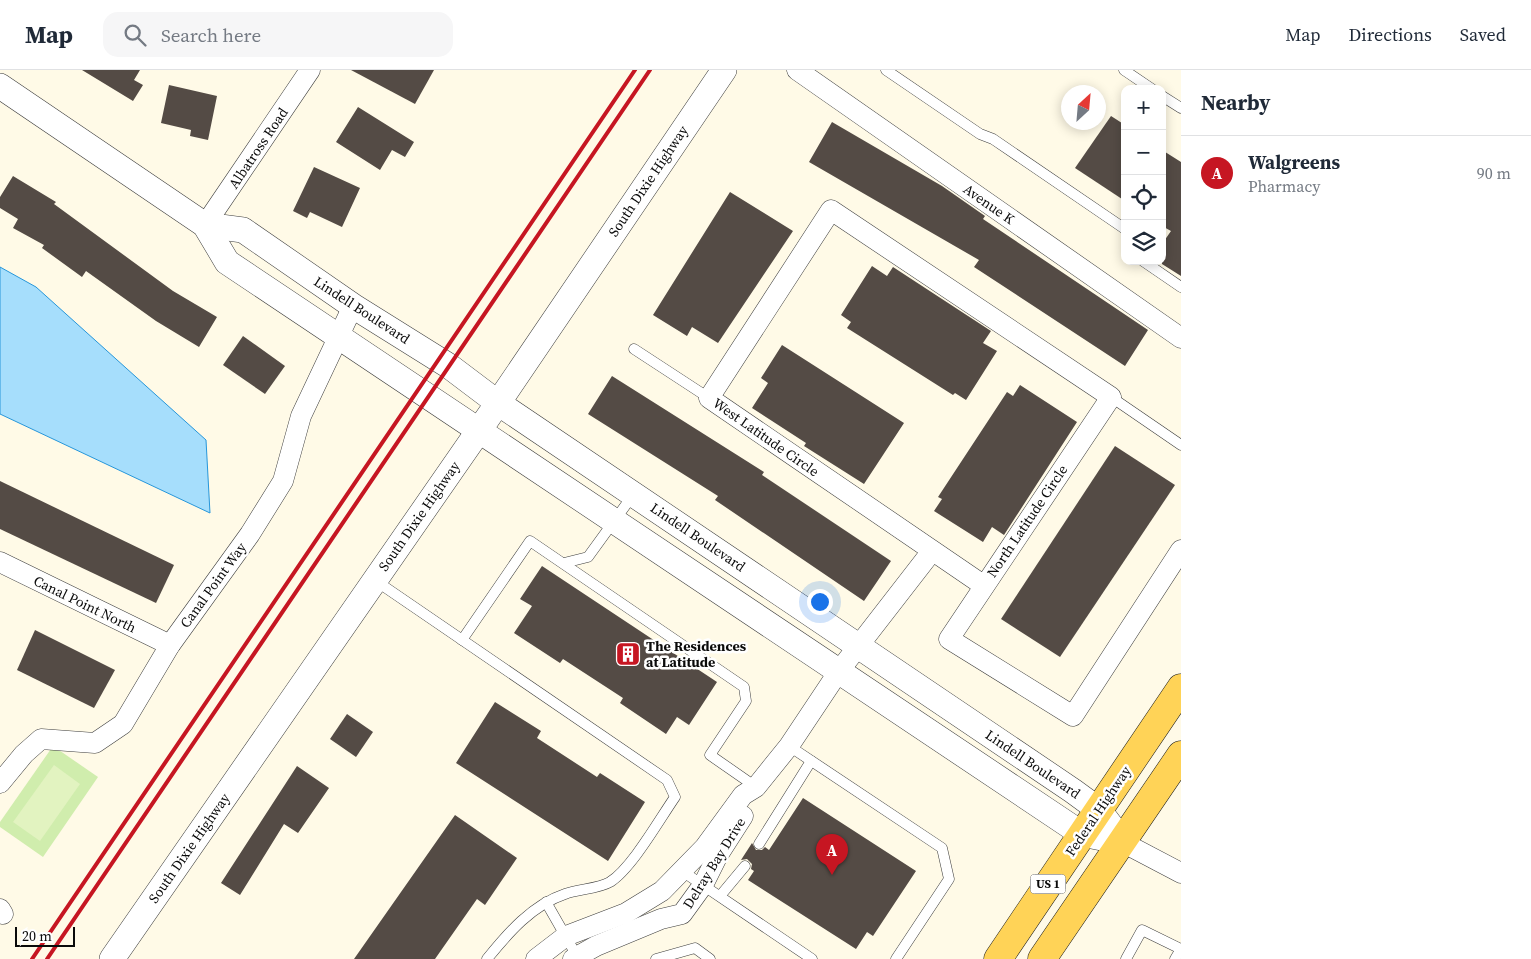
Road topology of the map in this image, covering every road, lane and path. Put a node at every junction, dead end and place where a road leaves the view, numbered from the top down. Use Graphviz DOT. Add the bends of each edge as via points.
graph roads {
  1 [pos="310,70"];
  2 [pos="724,70"];
  3 [pos="797,70"];
  4 [pos="886,70"];
  5 [pos="1124,70"];
  6 [pos="1146,85"];
  7 [pos="0,86"];
  8 [pos="1166,99"];
  9 [pos="1181,108"];
  10 [pos="206,225"];
  11 [pos="1121,226"];
  12 [pos="1149,265"];
  13 [pos="1181,287"];
  14 [pos="353,306"];
  15 [pos="340,337"];
  16 [pos="1181,338"];
  17 [pos="634,349"];
  18 [pos="1111,397"];
  19 [pos="709,398"];
  20 [pos="498,403"];
  21 [pos="479,430"];
  22 [pos="1181,445"];
  23 [pos="634,494"];
  24 [pos="615,521"];
  25 [pos="1181,550"];
  26 [pos="932,551"];
  27 [pos="0,562"];
  28 [pos="564,563"];
  29 [pos="375,580"];
  30 [pos="983,586"];
  31 [pos="462,640"];
  32 [pos="170,645"];
  33 [pos="859,645"];
  34 [pos="839,671"];
  35 [pos="1181,688"];
  36 [pos="789,746"];
  37 [pos="1181,755"];
  38 [pos="811,760"];
  39 [pos="0,783"];
  40 [pos="756,787"];
  41 [pos="1099,810"];
  42 [pos="1082,834"];
  43 [pos="1122,842"];
  44 [pos="759,844"];
  45 [pos="745,866"];
  46 [pos="682,871"];
  47 [pos="1181,873"];
  48 [pos="703,885"];
  49 [pos="720,896"];
  50 [pos="546,902"];
  51 [pos="566,936"];
  52 [pos="1181,949"];
  53 [pos="576,958"];
  54 [pos="112,959"];
  55 [pos="487,959"];
  56 [pos="536,959"];
  57 [pos="656,959"];
  58 [pos="710,959"];
  59 [pos="812,959"];
  60 [pos="896,959"];
  61 [pos="998,959"];
  62 [pos="1042,959"];
  63 [pos="1126,959"];
  64 [pos="1175,959"];
  1 -- 10 [label="street, Albatross Road"];
  2 -- 20 [label="street, South Dixie Highway"];
  3 -- 16 [label="street, Avenue K"];
  4 -- 11 [label="lane"];
  5 -- 6 [label="lane"];
  7 -- 10 [label="street, Lindell Boulevard"];
  8 -- 9 [label="lane"];
  10 -- 14 [label="street, Lindell Boulevard" via="243,230"];
  10 -- 15 [label="street, Lindell Boulevard" via="227,262"];
  12 -- 13 [label="lane"];
  14 -- 15 [label="street, Canal Point Way"];
  14 -- 20 [label="street, Lindell Boulevard" via="449,366"];
  15 -- 21 [label="street, Lindell Boulevard"];
  15 -- 32 [label="street, Canal Point Way" via="301,416 283,481 250,534"];
  17 -- 19 [label="lane"];
  18 -- 19 [label="street, West Latitude Circle" via="831,210"];
  18 -- 22 [label="lane"];
  18 -- 30 [label="street, North Latitude Circle"];
  19 -- 26 [label="street, West Latitude Circle"];
  20 -- 21 [label="street, South Dixie Highway"];
  20 -- 23 [label="street, Lindell Boulevard"];
  21 -- 24 [label="street, Lindell Boulevard"];
  21 -- 29 [label="street, South Dixie Highway"];
  23 -- 24 [label="lane"];
  23 -- 33 [label="street, Lindell Boulevard"];
  24 -- 28 [label="lane" via="588,557"];
  24 -- 34 [label="street, Lindell Boulevard"];
  25 -- 30 [label="street, North Latitude Circle" via="1073,716 949,639"];
  26 -- 30 [label="street, West Latitude Circle"];
  26 -- 33 [label="street, Delray Bay Drive"];
  27 -- 32 [label="street, Canal Point North"];
  28 -- 31 [label="lane" via="530,541"];
  28 -- 40 [label="lane" via="744,687 746,701 710,755"];
  29 -- 31 [label="lane"];
  29 -- 54 [label="street, South Dixie Highway"];
  31 -- 50 [label="lane" via="667,780 675,798 632,860 609,882"];
  32 -- 39 [label="street, Canal Point Way" via="123,724 95,743 41,739"];
  33 -- 34 [label="street, Delray Bay Drive"];
  33 -- 41 [label="street, Lindell Boulevard"];
  34 -- 36 [label="street, Delray Bay Drive"];
  34 -- 42 [label="street, Lindell Boulevard"];
  35 -- 41 [label="main road, Federal Highway / US 1"];
  36 -- 38 [label="lane"];
  36 -- 40 [label="street, Delray Bay Drive"];
  37 -- 43 [label="main road, US 1"];
  38 -- 44 [label="lane"];
  38 -- 60 [label="lane" via="942,848 949,879"];
  40 -- 46 [label="street, Delray Bay Drive" via="743,795 705,847"];
  40 -- 48 [label="street, Delray Bay Drive" via="753,801"];
  41 -- 42 [label="main road, Federal Highway / US 1"];
  41 -- 43 [label="street, Lindell Boulevard"];
  42 -- 43 [label="street, Lindell Boulevard"];
  42 -- 61 [label="main road, Federal Highway / US 1"];
  43 -- 47 [label="street"];
  43 -- 62 [label="main road, US 1"];
  45 -- 49 [label="lane"];
  46 -- 48 [label="lane"];
  46 -- 51 [label="street, Delray Bay Drive" via="662,891 626,913"];
  48 -- 49 [label="lane"];
  48 -- 53 [label="street, Delray Bay Drive" via="682,914 661,919 596,946"];
  49 -- 59 [label="lane"];
  50 -- 51 [label="lane"];
  50 -- 55 [label="lane" via="508,934"];
  51 -- 53 [label="lane"];
  51 -- 56 [label="street, Delray Bay Drive"];
  52 -- 63 [label="lane" via="1142,930"];
  52 -- 64 [label="lane"];
  57 -- 58 [label="lane" via="695,948"];
}
